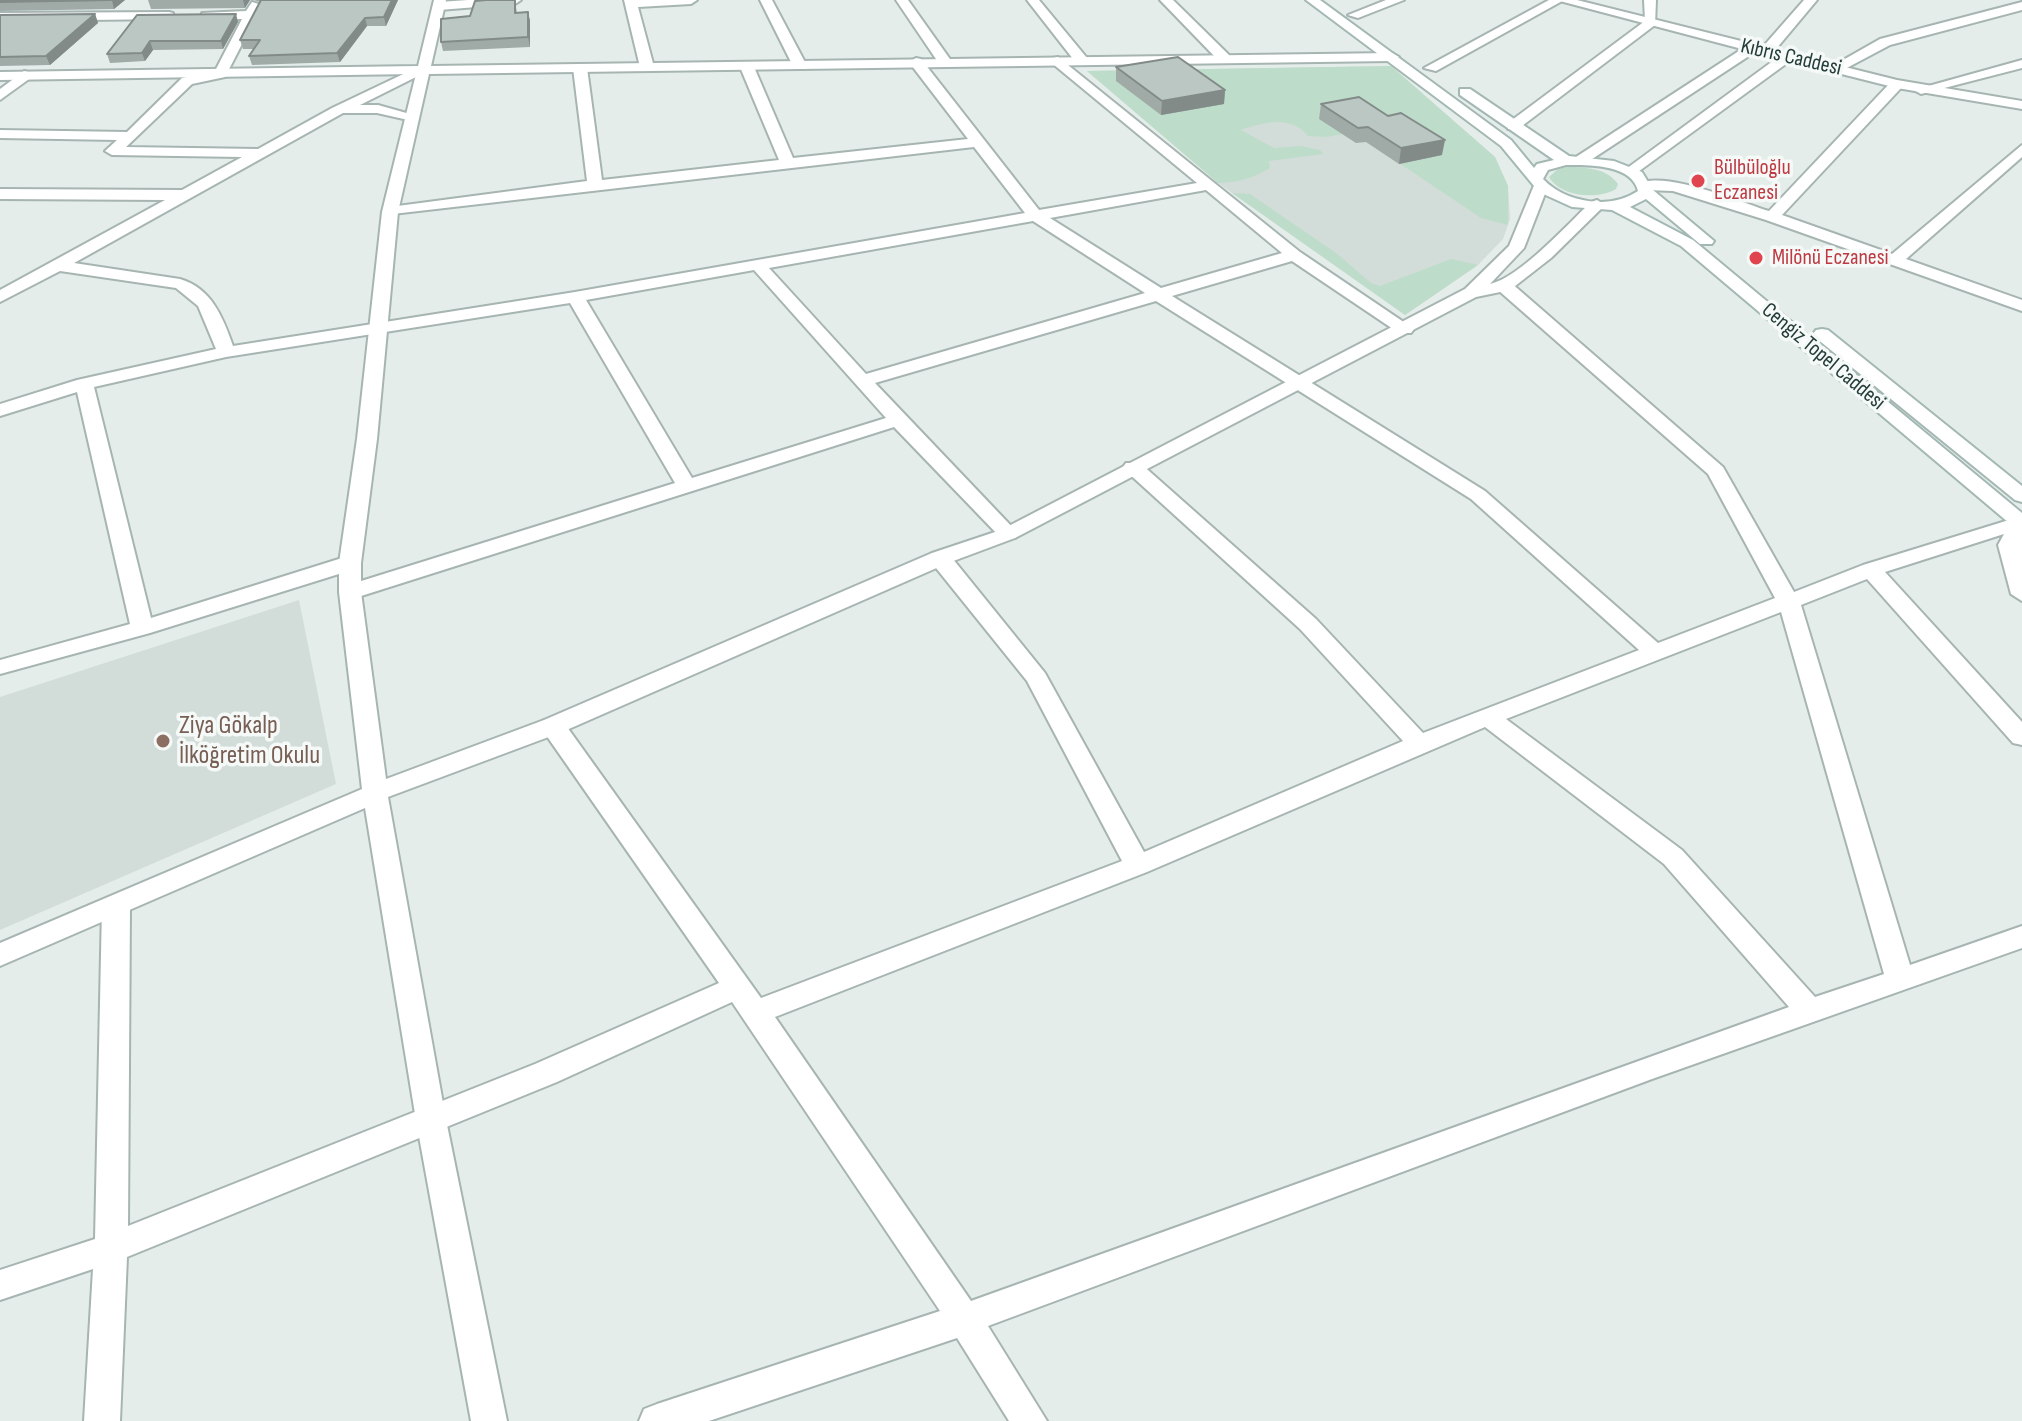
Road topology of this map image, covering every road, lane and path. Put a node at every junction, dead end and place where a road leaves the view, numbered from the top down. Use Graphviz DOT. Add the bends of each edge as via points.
graph roads {
  1 [pos="258,0"];
  2 [pos="515,0"];
  3 [pos="691,0"];
  4 [pos="766,0"];
  5 [pos="902,0"];
  6 [pos="1033,0"];
  7 [pos="1166,0"];
  8 [pos="1312,0"];
  9 [pos="1334,0"];
  10 [pos="1398,0"];
  11 [pos="1560,0"];
  12 [pos="1650,0"];
  13 [pos="1811,0"];
  14 [pos="631,2"];
  15 [pos="440,3"];
  16 [pos="2022,6"];
  17 [pos="252,15"];
  18 [pos="1354,15"];
  19 [pos="0,17"];
  20 [pos="1651,22"];
  21 [pos="1751,49"];
  22 [pos="1766,52"];
  23 [pos="1392,57"];
  24 [pos="1787,57"];
  25 [pos="1224,58"];
  26 [pos="1058,61"];
  27 [pos="1082,61"];
  28 [pos="916,62"];
  29 [pos="945,62"];
  30 [pos="2022,64"];
  31 [pos="800,66"];
  32 [pos="647,67"];
  33 [pos="747,67"];
  34 [pos="580,68"];
  35 [pos="1836,68"];
  36 [pos="421,71"];
  37 [pos="29,74"];
  38 [pos="220,74"];
  39 [pos="0,76"];
  40 [pos="1442,76"];
  41 [pos="1897,84"];
  42 [pos="1921,90"];
  43 [pos="0,96"];
  44 [pos="2022,105"];
  45 [pos="337,111"];
  46 [pos="412,119"];
  47 [pos="1513,126"];
  48 [pos="0,134"];
  49 [pos="131,136"];
  50 [pos="979,142"];
  51 [pos="2022,149"];
  52 [pos="261,153"];
  53 [pos="1574,161"];
  54 [pos="788,164"];
  55 [pos="1631,172"];
  56 [pos="1538,183"];
  57 [pos="595,185"];
  58 [pos="1209,185"];
  59 [pos="1646,189"];
  60 [pos="0,194"];
  61 [pos="186,195"];
  62 [pos="1606,205"];
  63 [pos="390,212"];
  64 [pos="1035,215"];
  65 [pos="1772,217"];
  66 [pos="1294,255"];
  67 [pos="1895,260"];
  68 [pos="758,265"];
  69 [pos="60,266"];
  70 [pos="1504,286"];
  71 [pos="1471,293"];
  72 [pos="1160,294"];
  73 [pos="0,296"];
  74 [pos="575,297"];
  75 [pos="2022,306"];
  76 [pos="378,326"];
  77 [pos="1405,329"];
  78 [pos="226,352"];
  79 [pos="865,380"];
  80 [pos="84,384"];
  81 [pos="1299,385"];
  82 [pos="0,410"];
  83 [pos="898,420"];
  84 [pos="1133,467"];
  85 [pos="686,485"];
  86 [pos="2022,496"];
  87 [pos="2021,523"];
  88 [pos="1008,534"];
  89 [pos="940,558"];
  90 [pos="350,563"];
  91 [pos="1871,570"];
  92 [pos="350,592"];
  93 [pos="2022,594"];
  94 [pos="1789,603"];
  95 [pos="142,628"];
  96 [pos="1655,652"];
  97 [pos="0,667"];
  98 [pos="1488,717"];
  99 [pos="553,726"];
  100 [pos="2022,737"];
  101 [pos="1419,744"];
  102 [pos="375,793"];
  103 [pos="1138,865"];
  104 [pos="116,907"];
  105 [pos="2022,937"];
  106 [pos="0,955"];
  107 [pos="1900,980"];
  108 [pos="746,1000"];
  109 [pos="1811,1012"];
  110 [pos="431,1120"];
  111 [pos="111,1248"];
  112 [pos="0,1285"];
  113 [pos="965,1319"];
  114 [pos="102,1421"];
  115 [pos="489,1421"];
  116 [pos="657,1421"];
  117 [pos="1029,1421"];
  1 -- 17 [label="street"];
  2 -- 15 [label="street"];
  3 -- 14 [label="street"];
  4 -- 31 [label="street"];
  5 -- 29 [label="street"];
  6 -- 27 [label="street"];
  7 -- 25 [label="street"];
  8 -- 23 [label="street"];
  9 -- 18 [label="street"];
  10 -- 18 [label="street"];
  11 -- 20 [label="street, Kıbrıs Caddesi"];
  11 -- 40 [label="street"];
  12 -- 20 [label="street"];
  13 -- 22 [label="street"];
  14 -- 32 [label="street"];
  15 -- 36 [label="street"];
  16 -- 35 [label="street" via="1885,42"];
  17 -- 19 [label="street"];
  17 -- 38 [label="street"];
  18 -- 40 [label="street"];
  20 -- 21 [label="street, Kıbrıs Caddesi"];
  20 -- 47 [label="street"];
  21 -- 22 [label="street, Kıbrıs Caddesi"];
  21 -- 53 [label="street"];
  22 -- 24 [label="street, Kıbrıs Caddesi"];
  23 -- 25 [label="street"];
  23 -- 56 [label="street" via="1506,143"];
  24 -- 35 [label="street, Kıbrıs Caddesi"];
  24 -- 55 [label="street"];
  25 -- 27 [label="street"];
  26 -- 27 [label="street"];
  26 -- 29 [label="street"];
  26 -- 58 [label="street"];
  28 -- 29 [label="street"];
  28 -- 31 [label="street"];
  28 -- 50 [label="street"];
  30 -- 42 [label="street"];
  31 -- 33 [label="street"];
  32 -- 33 [label="street"];
  32 -- 34 [label="street"];
  33 -- 54 [label="street"];
  34 -- 36 [label="street"];
  34 -- 57 [label="street"];
  35 -- 41 [label="street, Kıbrıs Caddesi"];
  36 -- 38 [label="street"];
  36 -- 45 [label="street"];
  36 -- 46 [label="street"];
  37 -- 38 [label="street"];
  37 -- 39 [label="street"];
  37 -- 43 [label="street"];
  38 -- 49 [label="street" via="187,81"];
  40 -- 47 [label="street"];
  41 -- 42 [label="street, Kıbrıs Caddesi"];
  41 -- 65 [label="street"];
  42 -- 44 [label="street, Kıbrıs Caddesi"];
  45 -- 46 [label="street" via="378,109"];
  45 -- 52 [label="street"];
  46 -- 63 [label="street"];
  47 -- 53 [label="street"];
  48 -- 49 [label="street"];
  49 -- 52 [label="street" via="112,151"];
  50 -- 54 [label="street"];
  50 -- 64 [label="street"];
  51 -- 67 [label="street"];
  52 -- 61 [label="street"];
  53 -- 55 [label="street"];
  53 -- 56 [label="street" via="1542,167"];
  54 -- 57 [label="street"];
  55 -- 59 [label="street, Cengiz Topel Caddesi"];
  56 -- 62 [label="street, Cengiz Topel Caddesi" via="1563,199"];
  56 -- 71 [label="street" via="1516,248"];
  57 -- 63 [label="street"];
  58 -- 64 [label="street"];
  58 -- 66 [label="street"];
  59 -- 62 [label="street" via="1629,203"];
  59 -- 65 [label="street" via="1674,186"];
  59 -- 86 [label="street, Cengiz Topel Caddesi"];
  60 -- 61 [label="street"];
  61 -- 69 [label="street"];
  62 -- 70 [label="street"];
  62 -- 87 [label="street, Cengiz Topel Caddesi" via="1687,243"];
  63 -- 76 [label="street"];
  64 -- 68 [label="street"];
  64 -- 72 [label="street"];
  65 -- 67 [label="street"];
  66 -- 72 [label="street"];
  66 -- 77 [label="street"];
  67 -- 75 [label="street"];
  68 -- 74 [label="street"];
  68 -- 79 [label="street"];
  69 -- 73 [label="street"];
  69 -- 78 [label="street" via="197,291 213,313"];
  70 -- 71 [label="street"];
  70 -- 94 [label="street" via="1716,471"];
  71 -- 77 [label="street"];
  72 -- 79 [label="street"];
  72 -- 81 [label="street"];
  74 -- 76 [label="street"];
  74 -- 85 [label="street"];
  76 -- 78 [label="street"];
  76 -- 90 [label="street"];
  77 -- 81 [label="street"];
  78 -- 80 [label="street"];
  79 -- 83 [label="street"];
  80 -- 82 [label="street"];
  80 -- 95 [label="street"];
  81 -- 84 [label="street"];
  81 -- 96 [label="street" via="1478,495"];
  83 -- 85 [label="street"];
  83 -- 88 [label="street"];
  84 -- 88 [label="street"];
  84 -- 101 [label="street" via="1308,624"];
  85 -- 92 [label="street"];
  87 -- 91 [label="street"];
  87 -- 93 [label="street" via="2009,545"];
  88 -- 89 [label="street"];
  89 -- 99 [label="street"];
  89 -- 103 [label="street" via="1037,678"];
  90 -- 92 [label="street"];
  90 -- 95 [label="street"];
  91 -- 94 [label="street"];
  91 -- 100 [label="street"];
  92 -- 102 [label="street"];
  94 -- 96 [label="street"];
  94 -- 107 [label="street"];
  95 -- 97 [label="street"];
  96 -- 98 [label="street"];
  98 -- 101 [label="street"];
  98 -- 109 [label="street" via="1673,857"];
  99 -- 102 [label="street"];
  99 -- 108 [label="street"];
  101 -- 103 [label="street"];
  102 -- 104 [label="street"];
  102 -- 110 [label="street"];
  103 -- 108 [label="street"];
  104 -- 106 [label="street"];
  104 -- 111 [label="street"];
  105 -- 107 [label="street"];
  107 -- 109 [label="street"];
  108 -- 110 [label="street"];
  108 -- 113 [label="street"];
  109 -- 113 [label="street"];
  110 -- 111 [label="street"];
  110 -- 115 [label="street"];
  111 -- 112 [label="street"];
  111 -- 114 [label="street"];
  113 -- 116 [label="street"];
  113 -- 117 [label="street"];
}
